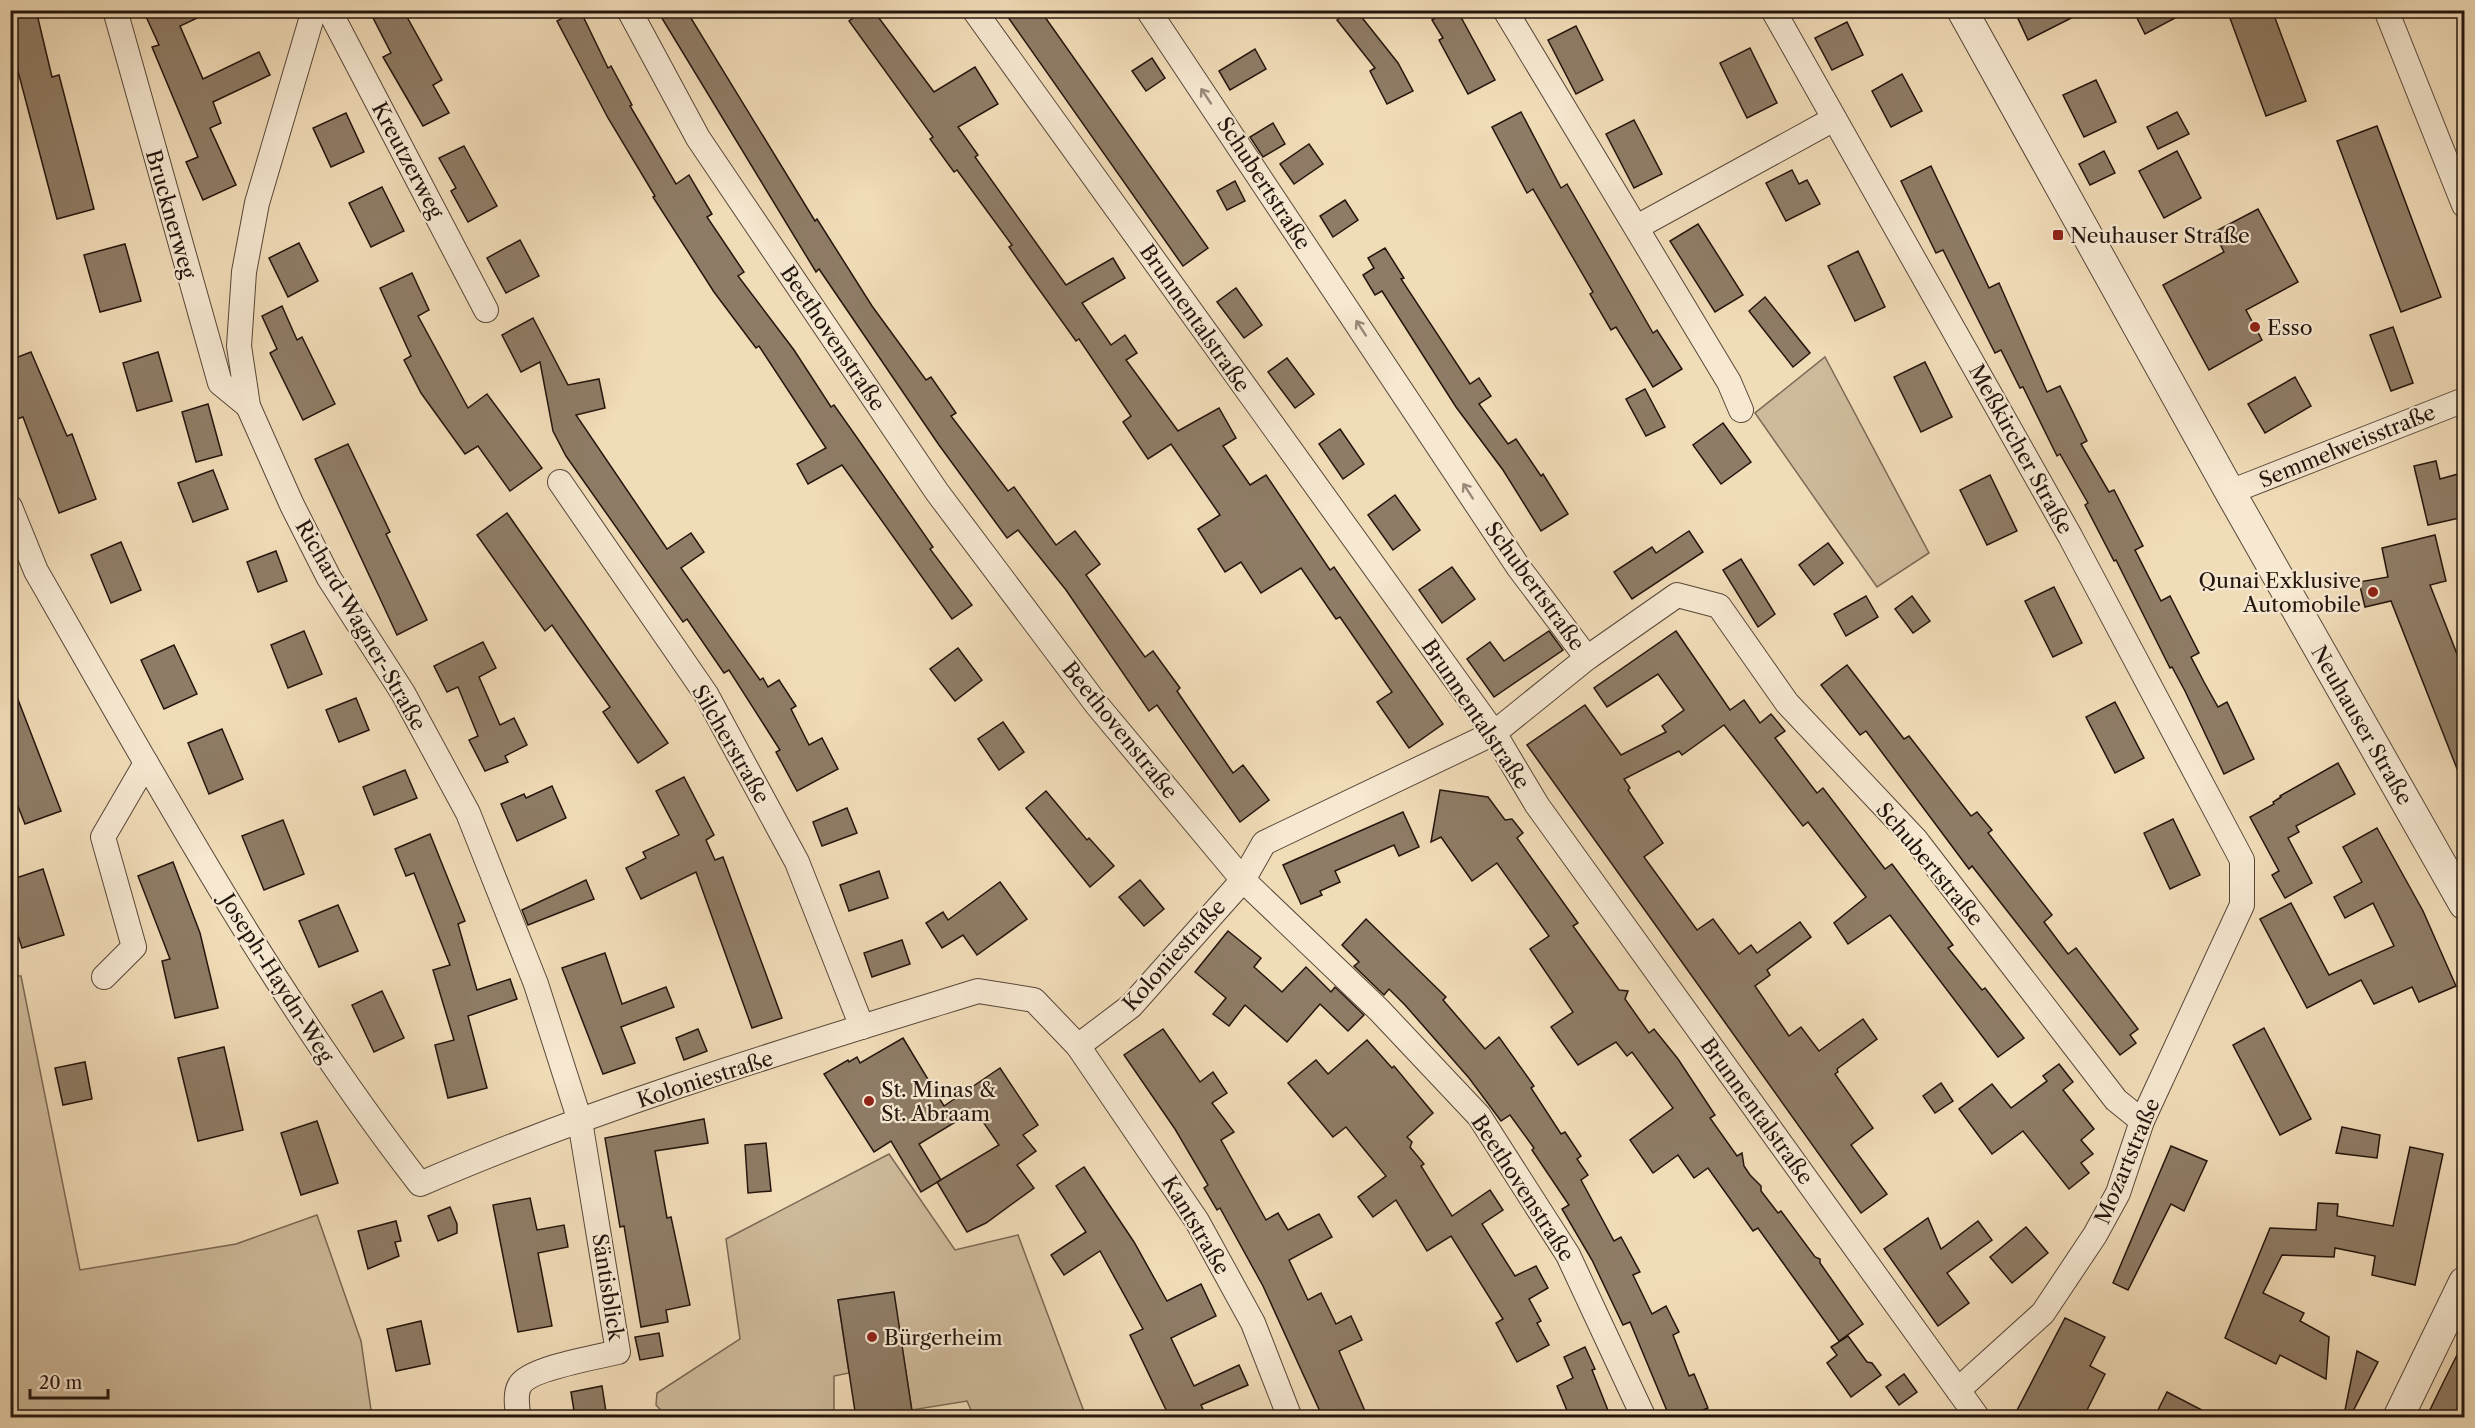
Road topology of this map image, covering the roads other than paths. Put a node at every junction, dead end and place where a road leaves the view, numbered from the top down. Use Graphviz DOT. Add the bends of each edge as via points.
graph roads {
  1 [pos="115,10"];
  2 [pos="314,10"];
  3 [pos="329,10"];
  4 [pos="629,10"];
  5 [pos="974,10"];
  6 [pos="1149,10"];
  7 [pos="1505,10"];
  8 [pos="1773,10"];
  9 [pos="1962,10"];
  10 [pos="2386,10"];
  11 [pos="1834,119"];
  12 [pos="2464,205"];
  13 [pos="1637,227"];
  14 [pos="486,310"];
  15 [pos="2464,400"];
  16 [pos="248,406"];
  17 [pos="1741,410"];
  18 [pos="560,482"];
  19 [pos="2230,492"];
  20 [pos="10,507"];
  21 [pos="1587,658"];
  22 [pos="1494,733"];
  23 [pos="146,763"];
  24 [pos="1243,880"];
  25 [pos="2244,897"];
  26 [pos="2464,904"];
  27 [pos="104,977"];
  28 [pos="862,1027"];
  29 [pos="1078,1046"];
  30 [pos="580,1120"];
  31 [pos="2142,1121"];
  32 [pos="420,1184"];
  33 [pos="2464,1282"];
  34 [pos="1958,1390"];
  35 [pos="519,1418"];
  36 [pos="1290,1418"];
  37 [pos="1644,1418"];
  38 [pos="1978,1418"];
  39 [pos="2398,1418"];
  1 -- 16 [label="street, Brucknerweg" via="220,382"];
  2 -- 16 [label="street, Richard-Wagner-Straße" via="257,203 244,272 239,346"];
  3 -- 14 [label="street, Kreutzerweg"];
  4 -- 24 [label="street, Beethovenstraße" via="698,138 938,492 1097,705"];
  5 -- 22 [label="street, Brunnentalstraße"];
  21 -- 6 [label="street, Schubertstraße, one-way" via="1519,568"];
  7 -- 13 [label="street"];
  8 -- 11 [label="street, Meßkircher Straße"];
  9 -- 19 [label="street, Neuhauser Straße"];
  10 -- 12 [label="street"];
  11 -- 13 [label="street"];
  11 -- 25 [label="street, Meßkircher Straße" via="2070,536 2212,801 2242,860"];
  13 -- 17 [label="street" via="1729,382"];
  15 -- 19 [label="street, Semmelweisstraße"];
  16 -- 30 [label="street, Richard-Wagner-Straße" via="329,578 403,693 468,813 536,984"];
  18 -- 28 [label="street, Silcherstraße" via="706,694 797,862"];
  19 -- 26 [label="street, Neuhauser Straße"];
  20 -- 23 [label="street, Joseph-Haydn-Weg" via="36,571"];
  21 -- 22 [label="street, Koloniestraße"];
  21 -- 31 [label="street, Schubertstraße" via="1677,595 1719,606 1787,704 1916,840 2116,1100"];
  22 -- 24 [label="street, Koloniestraße" via="1264,843"];
  22 -- 34 [label="street, Brunnentalstraße" via="1544,814"];
  23 -- 27 [label="street" via="103,837 134,947"];
  23 -- 32 [label="street, Joseph-Haydn-Weg" via="277,983 363,1111"];
  24 -- 29 [label="street, Koloniestraße" via="1131,1006"];
  24 -- 37 [label="street, Beethovenstraße" via="1378,1010 1479,1116 1568,1255"];
  25 -- 31 [label="street, Mozartstraße"];
  28 -- 29 [label="street, Koloniestraße" via="978,991 1034,1000"];
  28 -- 30 [label="street, Koloniestraße"];
  29 -- 36 [label="street, Kantstraße" via="1197,1221 1253,1323"];
  30 -- 32 [label="street, Koloniestraße"];
  30 -- 35 [label="street, Säntisblick" via="618,1352 531,1374 520,1385"];
  31 -- 34 [label="street, Mozartstraße" via="2118,1192 2062,1286 2043,1313"];
  33 -- 39 [label="street"];
  34 -- 38 [label="street, Brunnentalstraße"];
}
